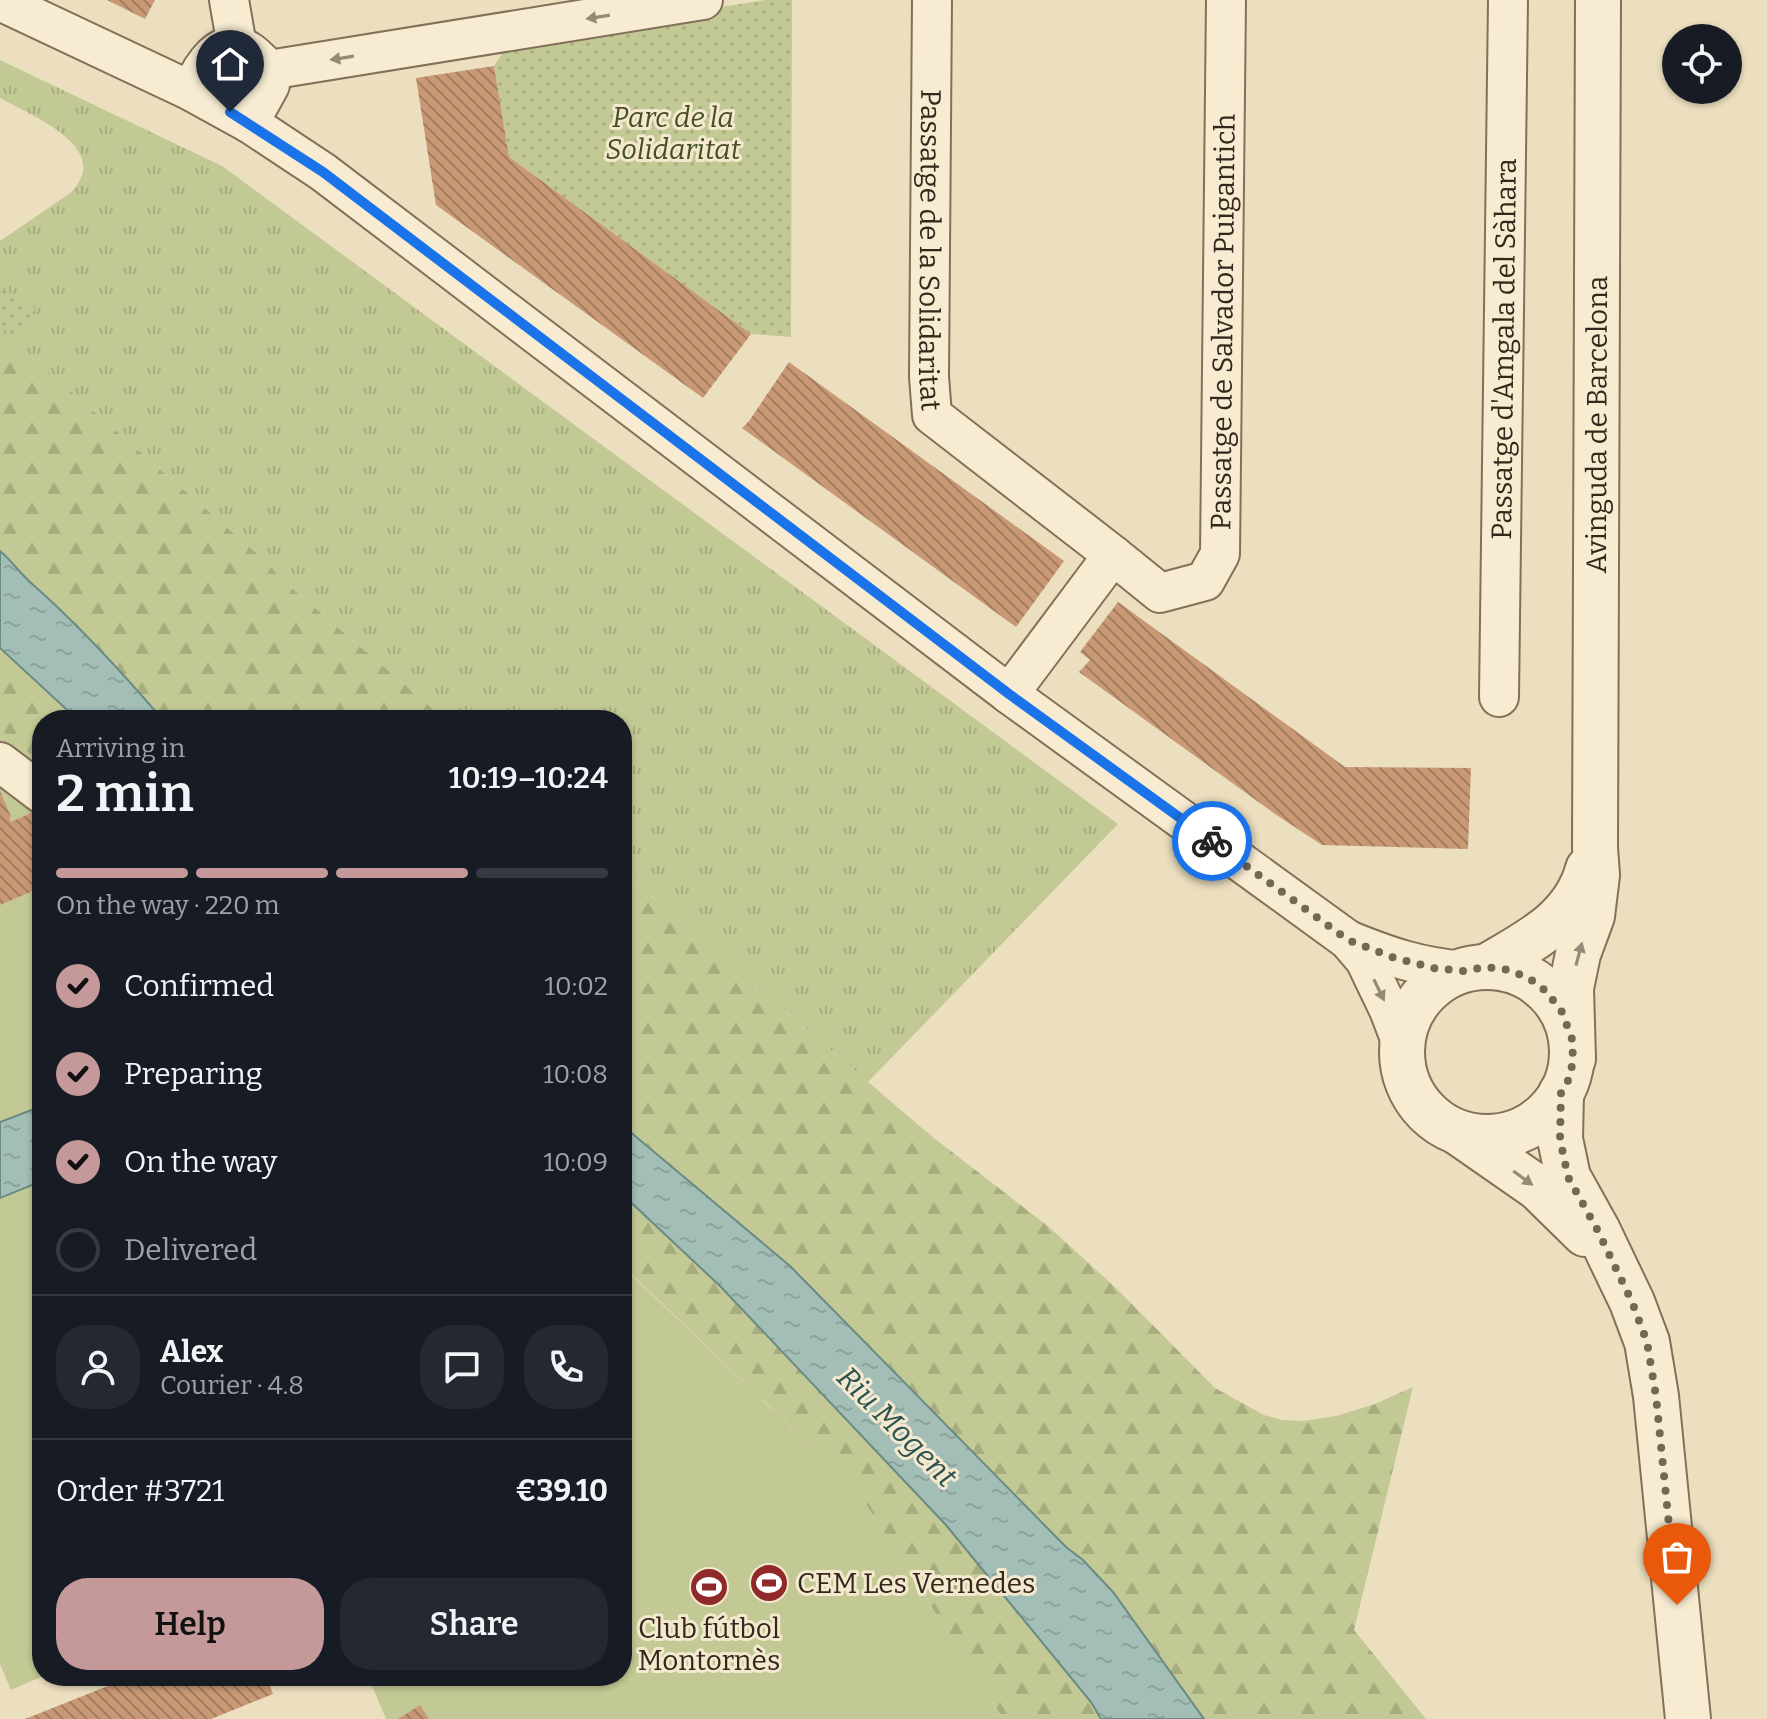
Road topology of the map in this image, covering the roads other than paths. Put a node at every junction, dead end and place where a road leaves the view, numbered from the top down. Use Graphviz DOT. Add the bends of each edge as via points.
graph roads {
  1 [pos="229,0"];
  2 [pos="703,0"];
  3 [pos="932,0"];
  4 [pos="1226,0"];
  5 [pos="1508,0"];
  6 [pos="1598,0"];
  7 [pos="0,1"];
  8 [pos="237,46"];
  9 [pos="269,70"];
  10 [pos="191,91"];
  11 [pos="249,123"];
  12 [pos="1113,555"];
  13 [pos="1009,694"];
  14 [pos="1499,697"];
  15 [pos="0,762"];
  16 [pos="32,786"];
  17 [pos="1595,848"];
  18 [pos="1348,940"];
  19 [pos="1475,969"];
  20 [pos="1402,1044"];
  21 [pos="1567,1076"];
  22 [pos="1459,1133"];
  23 [pos="1609,1257"];
  24 [pos="1688,1719"];
  1 -- 8 [label="street"];
  2 -- 9 [label="street, one-way"];
  3 -- 12 [label="street, Passatge de la Solidaritat" via="932,415"];
  4 -- 12 [label="street, Passatge de Salvador Puigantich" via="1220,554 1205,581 1160,593"];
  5 -- 14 [label="street, Passatge d'Amgala del Sàhara"];
  6 -- 17 [label="street, Avinguda de Barcelona"];
  7 -- 10 [label="street"];
  8 -- 9 [label="street"];
  8 -- 10 [label="street" via="218,50"];
  9 -- 11 [label="street" via="270,85"];
  10 -- 11 [label="street"];
  11 -- 13 [label="street" via="323,172"];
  12 -- 13 [label="street"];
  13 -- 18 [label="street"];
  15 -- 16 [label="street"];
  17 -- 19 [label="street" via="1583,887 1557,921 1528,943"];
  21 -- 17 [label="street, Avinguda de Barcelona, one-way" via="1571,988 1592,916"];
  18 -- 19 [label="street" via="1433,968"];
  18 -- 20 [label="street, one-way" via="1365,960"];
  19 -- 20 [label="street" via="1431,988 1409,1019"];
  19 -- 21 [label="street" via="1510,970 1546,991 1562,1012 1572,1039"];
  20 -- 22 [label="street" via="1407,1080 1424,1109"];
  21 -- 22 [label="street" via="1556,1104 1532,1126 1505,1136"];
  21 -- 23 [label="street" via="1560,1139 1568,1177"];
  22 -- 23 [label="street, one-way" via="1538,1188"];
  23 -- 24 [label="street" via="1647,1342"];
}
